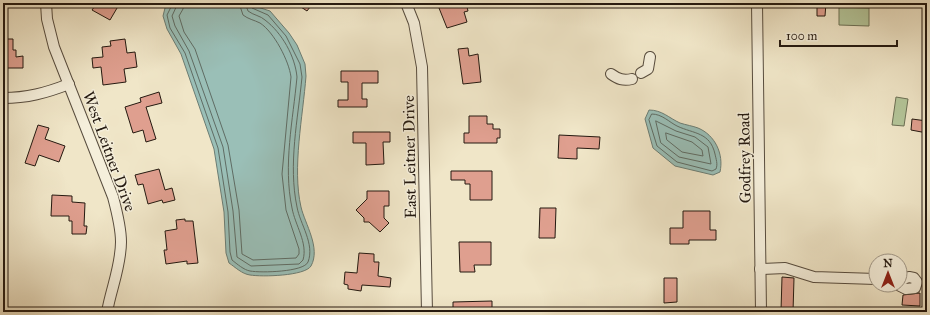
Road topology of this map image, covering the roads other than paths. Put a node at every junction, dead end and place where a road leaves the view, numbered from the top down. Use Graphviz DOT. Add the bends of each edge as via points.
graph roads {
  1 [pos="46,3"];
  2 [pos="406,3"];
  3 [pos="757,3"];
  4 [pos="650,57"];
  5 [pos="641,73"];
  6 [pos="611,74"];
  7 [pos="632,79"];
  8 [pos="69,84"];
  9 [pos="3,98"];
  10 [pos="760,269"];
  11 [pos="908,277"];
  12 [pos="868,279"];
  13 [pos="908,289"];
  14 [pos="107,312"];
  15 [pos="427,312"];
  16 [pos="761,312"];
  1 -- 8 [label="street, West Leitner Drive" via="54,47"];
  2 -- 15 [label="street, East Leitner Drive" via="414,22 422,67"];
  3 -- 10 [label="street, Godfrey Road"];
  4 -- 5 [label="street" via="648,69"];
  6 -- 7 [label="street" via="617,79"];
  8 -- 9 [label="street" via="44,94 24,98"];
  8 -- 14 [label="street, West Leitner Drive" via="113,197 119,221 122,243"];
  10 -- 12 [label="street" via="785,268 814,277"];
  10 -- 16 [label="street, Godfrey Road"];
  11 -- 13 [label="street" via="914,278 917,282 915,288"];
}
